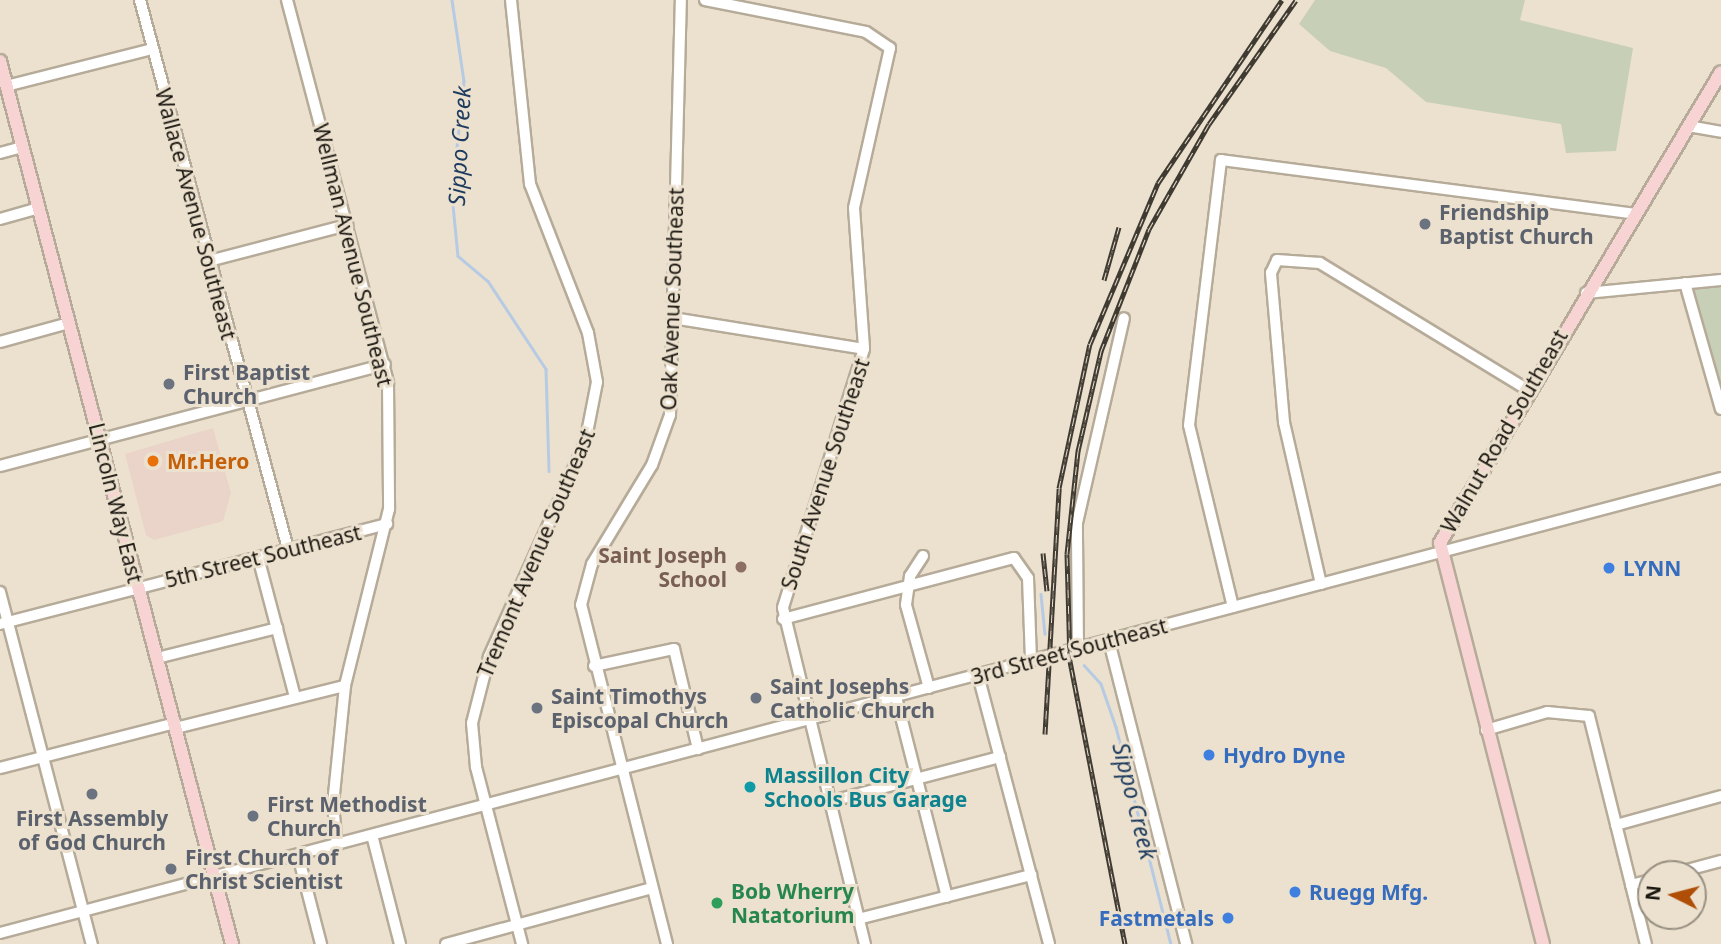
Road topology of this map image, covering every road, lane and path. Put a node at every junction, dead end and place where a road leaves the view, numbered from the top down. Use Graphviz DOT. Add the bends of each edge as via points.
graph roads {
  1 [pos="140,0"];
  2 [pos="287,0"];
  3 [pos="511,0"];
  4 [pos="681,0"];
  5 [pos="705,0"];
  6 [pos="152,49"];
  7 [pos="0,61"];
  8 [pos="1721,72"];
  9 [pos="5,91"];
  10 [pos="1688,126"];
  11 [pos="1721,132"];
  12 [pos="23,147"];
  13 [pos="0,153"];
  14 [pos="38,208"];
  15 [pos="1634,214"];
  16 [pos="0,219"];
  17 [pos="347,225"];
  18 [pos="209,261"];
  19 [pos="1721,279"];
  20 [pos="1685,283"];
  21 [pos="1586,293"];
  22 [pos="673,318"];
  23 [pos="1125,318"];
  24 [pos="69,323"];
  25 [pos="0,342"];
  26 [pos="864,349"];
  27 [pos="384,364"];
  28 [pos="1528,390"];
  29 [pos="247,401"];
  30 [pos="1721,409"];
  31 [pos="101,440"];
  32 [pos="0,466"];
  33 [pos="1721,478"];
  34 [pos="387,524"];
  35 [pos="288,549"];
  36 [pos="1440,552"];
  37 [pos="923,556"];
  38 [pos="258,557"];
  39 [pos="1321,584"];
  40 [pos="906,587"];
  41 [pos="138,588"];
  42 [pos="0,592"];
  43 [pos="1233,607"];
  44 [pos="783,620"];
  45 [pos="4,623"];
  46 [pos="277,628"];
  47 [pos="1109,641"];
  48 [pos="1077,650"];
  49 [pos="157,658"];
  50 [pos="1031,662"];
  51 [pos="594,666"];
  52 [pos="978,675"];
  53 [pos="345,686"];
  54 [pos="929,688"];
  55 [pos="295,697"];
  56 [pos="896,697"];
  57 [pos="808,720"];
  58 [pos="175,726"];
  59 [pos="1486,730"];
  60 [pos="698,749"];
  61 [pos="43,757"];
  62 [pos="1000,757"];
  63 [pos="0,768"];
  64 [pos="621,770"];
  65 [pos="916,778"];
  66 [pos="1721,796"];
  67 [pos="828,802"];
  68 [pos="485,805"];
  69 [pos="1616,825"];
  70 [pos="372,835"];
  71 [pos="337,845"];
  72 [pos="298,855"];
  73 [pos="1031,875"];
  74 [pos="214,877"];
  75 [pos="1637,884"];
  76 [pos="1631,885"];
  77 [pos="652,888"];
  78 [pos="947,897"];
  79 [pos="83,911"];
  80 [pos="858,919"];
  81 [pos="516,924"];
  82 [pos="0,933"];
  83 [pos="92,944"];
  84 [pos="232,944"];
  85 [pos="321,944"];
  86 [pos="400,944"];
  87 [pos="446,944"];
  88 [pos="522,944"];
  89 [pos="667,944"];
  90 [pos="865,944"];
  91 [pos="1049,944"];
  92 [pos="1186,944"];
  93 [pos="1543,944"];
  94 [pos="1646,944"];
  1 -- 6 [label="street, Wallace Avenue Southeast"];
  2 -- 17 [label="street, Wellman Avenue Southeast"];
  3 -- 68 [label="street, Tremont Avenue Southeast" via="528,175 588,333 597,393 585,443 482,676 471,738"];
  4 -- 22 [label="street, Oak Avenue Southeast"];
  5 -- 26 [label="street, South Avenue Southeast" via="887,41 888,71 854,208"];
  6 -- 9 [label="street"];
  6 -- 18 [label="street, Wallace Avenue Southeast"];
  7 -- 9 [label="main road, Lincoln Way East"];
  8 -- 10 [label="main road, Walnut Road Southeast"];
  9 -- 12 [label="main road, Lincoln Way East"];
  10 -- 11 [label="street"];
  10 -- 15 [label="main road, Walnut Road Southeast"];
  12 -- 13 [label="street"];
  12 -- 14 [label="main road, Lincoln Way East"];
  14 -- 16 [label="street"];
  14 -- 24 [label="main road, Lincoln Way East"];
  15 -- 21 [label="main road, Walnut Road Southeast"];
  15 -- 43 [label="street" via="1221,160 1189,425"];
  17 -- 18 [label="street"];
  17 -- 27 [label="street, Wellman Avenue Southeast"];
  18 -- 29 [label="street, Wallace Avenue Southeast"];
  19 -- 20 [label="street"];
  20 -- 21 [label="street"];
  20 -- 30 [label="street"];
  21 -- 28 [label="main road, Walnut Road Southeast"];
  22 -- 26 [label="street"];
  22 -- 51 [label="street, Oak Avenue Southeast" via="666,432 582,591"];
  23 -- 48 [label="street" via="1077,523"];
  24 -- 25 [label="street"];
  24 -- 31 [label="main road, Lincoln Way East"];
  26 -- 44 [label="street, South Avenue Southeast"];
  27 -- 29 [label="street"];
  27 -- 34 [label="street, Wellman Avenue Southeast"];
  28 -- 36 [label="main road, Walnut Road Southeast" via="1446,525"];
  28 -- 39 [label="street" via="1307,258 1279,259 1271,273 1284,422"];
  29 -- 31 [label="street"];
  29 -- 35 [label="street, Wallace Avenue Southeast"];
  31 -- 32 [label="street"];
  31 -- 41 [label="main road, Lincoln Way East"];
  33 -- 36 [label="street, 3rd Street Southeast"];
  34 -- 35 [label="street, 5th Street Southeast"];
  34 -- 53 [label="street, Wellman Avenue Southeast"];
  35 -- 38 [label="street, 5th Street Southeast"];
  36 -- 39 [label="street, 3rd Street Southeast"];
  36 -- 59 [label="main road, Walnut Road Southeast"];
  37 -- 40 [label="street"];
  38 -- 41 [label="street, 5th Street Southeast"];
  38 -- 46 [label="street"];
  39 -- 43 [label="street, 3rd Street Southeast"];
  40 -- 44 [label="street"];
  40 -- 50 [label="street" via="1017,559 1029,586"];
  40 -- 54 [label="street"];
  41 -- 45 [label="street, 5th Street Southeast"];
  41 -- 49 [label="main road, Lincoln Way East"];
  42 -- 45 [label="street"];
  43 -- 47 [label="street, 3rd Street Southeast"];
  44 -- 57 [label="street, South Avenue Southeast"];
  45 -- 61 [label="street"];
  46 -- 49 [label="street"];
  46 -- 55 [label="street"];
  47 -- 48 [label="street, 3rd Street Southeast"];
  47 -- 92 [label="street"];
  48 -- 50 [label="street, 3rd Street Southeast"];
  49 -- 58 [label="main road, Lincoln Way East"];
  50 -- 52 [label="street, 3rd Street Southeast"];
  51 -- 60 [label="street" via="674,649"];
  51 -- 64 [label="street, Oak Avenue Southeast"];
  52 -- 54 [label="street, 3rd Street Southeast"];
  52 -- 62 [label="street"];
  53 -- 55 [label="street"];
  53 -- 71 [label="street, Wellman Avenue Southeast" via="333,805"];
  54 -- 56 [label="street, 3rd Street Southeast"];
  55 -- 58 [label="street"];
  56 -- 57 [label="street, 3rd Street Southeast"];
  56 -- 65 [label="street"];
  57 -- 60 [label="street, 3rd Street Southeast"];
  57 -- 67 [label="street, South Avenue Southeast"];
  58 -- 61 [label="street"];
  58 -- 74 [label="main road, Lincoln Way East"];
  59 -- 69 [label="street" via="1547,712 1588,716"];
  59 -- 93 [label="main road, Walnut Road Southeast"];
  60 -- 64 [label="street, 3rd Street Southeast"];
  61 -- 63 [label="street"];
  61 -- 79 [label="street"];
  62 -- 65 [label="street"];
  62 -- 73 [label="street"];
  64 -- 68 [label="street, 3rd Street Southeast"];
  64 -- 77 [label="street, Oak Avenue Southeast"];
  65 -- 67 [label="street"];
  65 -- 78 [label="street"];
  66 -- 69 [label="street"];
  67 -- 80 [label="street, South Avenue Southeast"];
  68 -- 70 [label="street, 3rd Street Southeast"];
  68 -- 81 [label="street, Tremont Avenue Southeast"];
  69 -- 76 [label="street"];
  70 -- 71 [label="street, 3rd Street Southeast"];
  70 -- 86 [label="street"];
  71 -- 72 [label="street, 3rd Street Southeast"];
  72 -- 74 [label="street, 3rd Street Southeast"];
  72 -- 85 [label="street"];
  73 -- 78 [label="street"];
  73 -- 91 [label="street"];
  74 -- 79 [label="street, 3rd Street Southeast"];
  74 -- 84 [label="main road, Lincoln Way East"];
  75 -- 76 [label="street"];
  76 -- 94 [label="street"];
  77 -- 81 [label="street"];
  77 -- 89 [label="street, Oak Avenue Southeast"];
  78 -- 80 [label="street"];
  79 -- 82 [label="street, 3rd Street Southeast"];
  79 -- 83 [label="street"];
  80 -- 90 [label="street, South Avenue Southeast"];
  81 -- 87 [label="street"];
  81 -- 88 [label="street, Tremont Avenue Southeast"];
}
